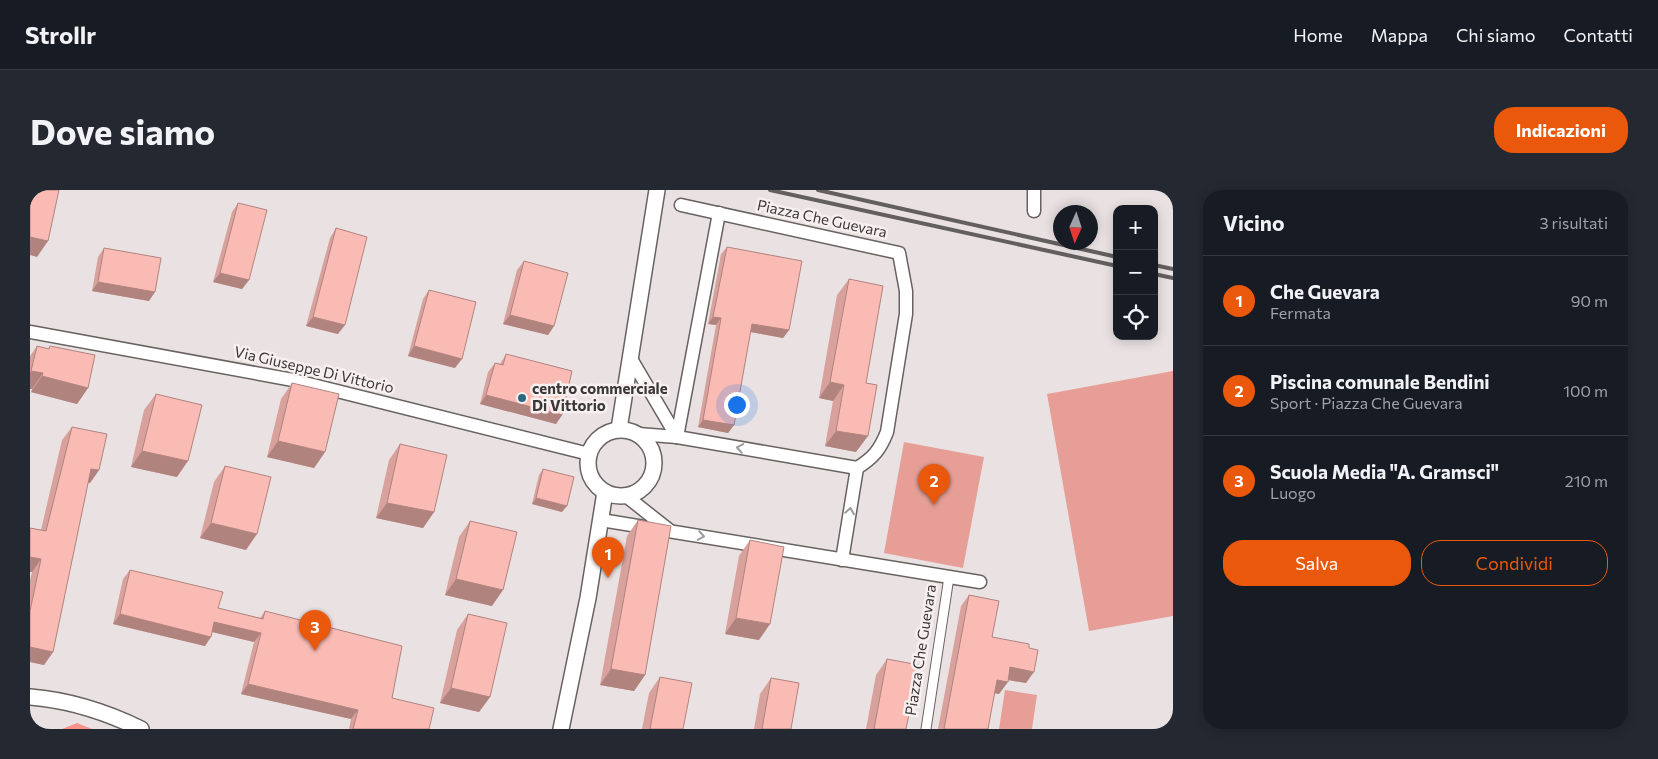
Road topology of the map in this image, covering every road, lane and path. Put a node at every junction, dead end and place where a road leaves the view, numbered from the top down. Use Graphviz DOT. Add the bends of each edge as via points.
graph roads {
  1 [pos="657,190"];
  2 [pos="1034,190"];
  3 [pos="681,205"];
  4 [pos="1034,211"];
  5 [pos="719,213"];
  6 [pos="30,332"];
  7 [pos="630,357"];
  8 [pos="619,429"];
  9 [pos="638,434"];
  10 [pos="677,437"];
  11 [pos="589,454"];
  12 [pos="857,468"];
  13 [pos="605,492"];
  14 [pos="626,496"];
  15 [pos="601,520"];
  16 [pos="671,531"];
  17 [pos="842,560"];
  18 [pos="949,577"];
  19 [pos="980,582"];
  20 [pos="30,697"];
  21 [pos="141,729"];
  22 [pos="561,729"];
  23 [pos="926,729"];
  1 -- 7 [label="street"];
  2 -- 4 [label="street"];
  3 -- 5 [label="street, Piazza Che Guevara"];
  5 -- 10 [label="street"];
  5 -- 12 [label="street, Piazza Che Guevara" via="899,253 906,291 906,314 886,432 874,456"];
  6 -- 11 [label="street, Via Giuseppe Di Vittorio" via="293,380"];
  7 -- 8 [label="street"];
  7 -- 10 [label="street"];
  8 -- 9 [label="street"];
  8 -- 11 [label="street" via="604,434"];
  9 -- 10 [label="street"];
  9 -- 14 [label="street" via="650,445 655,460 652,476 644,487"];
  12 -- 10 [label="street, one-way"];
  11 -- 13 [label="street" via="592,480"];
  17 -- 12 [label="street, one-way"];
  13 -- 14 [label="street"];
  13 -- 15 [label="street"];
  14 -- 16 [label="street, Piazza Che Guevara"];
  15 -- 16 [label="street, Piazza Che Guevara"];
  15 -- 22 [label="street"];
  16 -- 17 [label="street, Piazza Che Guevara, one-way"];
  17 -- 18 [label="street, Piazza Che Guevara"];
  18 -- 19 [label="street, Piazza Che Guevara"];
  18 -- 23 [label="street, Piazza Che Guevara"];
  20 -- 21 [label="street" via="54,699"];
}
